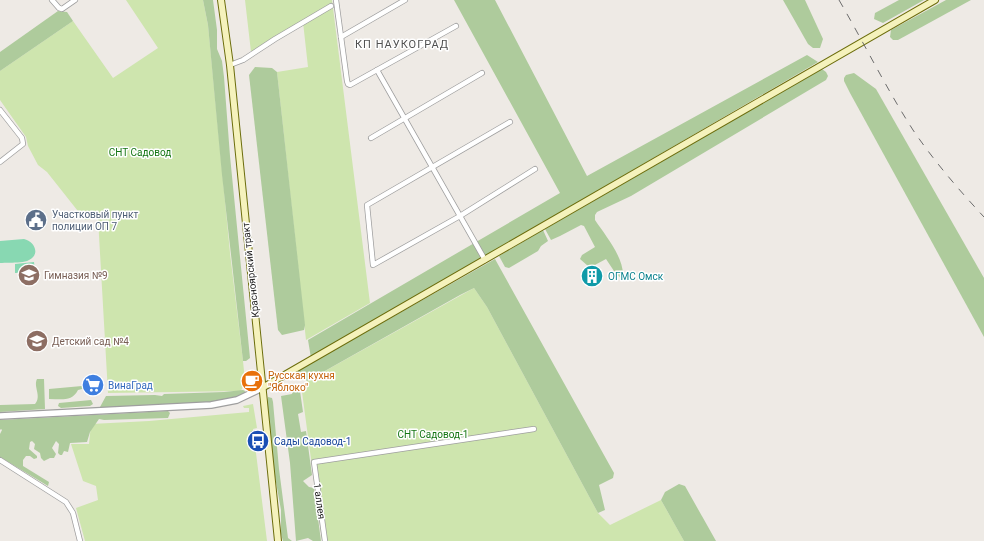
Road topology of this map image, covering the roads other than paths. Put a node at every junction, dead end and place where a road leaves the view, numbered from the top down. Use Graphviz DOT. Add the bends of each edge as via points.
graph roads {
  1 [pos="52,0"];
  2 [pos="75,0"];
  3 [pos="221,0"];
  4 [pos="337,0"];
  5 [pos="404,0"];
  6 [pos="935,0"];
  7 [pos="331,6"];
  8 [pos="456,26"];
  9 [pos="340,37"];
  10 [pos="230,65"];
  11 [pos="377,70"];
  12 [pos="482,73"];
  13 [pos="0,110"];
  14 [pos="405,119"];
  15 [pos="510,122"];
  16 [pos="371,138"];
  17 [pos="0,162"];
  18 [pos="432,168"];
  19 [pos="535,169"];
  20 [pos="460,216"];
  21 [pos="485,260"];
  22 [pos="262,388"];
  23 [pos="0,416"];
  24 [pos="534,429"];
  25 [pos="0,460"];
  26 [pos="80,541"];
  27 [pos="278,541"];
  28 [pos="325,541"];
  1 -- 2 [label="street" via="62,9"];
  3 -- 10 [label="main road, Красноярский тракт"];
  4 -- 9 [label="street"];
  5 -- 9 [label="street"];
  6 -- 21 [label="main road"];
  7 -- 10 [label="street" via="243,60"];
  8 -- 11 [label="street"];
  9 -- 11 [label="street" via="348,84 352,85"];
  10 -- 22 [label="main road, Красноярский тракт"];
  11 -- 14 [label="street"];
  12 -- 14 [label="street"];
  13 -- 17 [label="street" via="22,138 23,144"];
  14 -- 16 [label="street"];
  14 -- 18 [label="street"];
  15 -- 18 [label="street"];
  18 -- 20 [label="street"];
  18 -- 20 [label="street" via="367,205 372,265"];
  19 -- 20 [label="street"];
  20 -- 21 [label="street"];
  21 -- 22 [label="main road"];
  22 -- 23 [label="street" via="237,400 211,405"];
  22 -- 27 [label="main road, Красноярский тракт"];
  24 -- 28 [label="street, 1 аллея" via="314,462"];
  25 -- 26 [label="street" via="66,502 73,513"];
}
